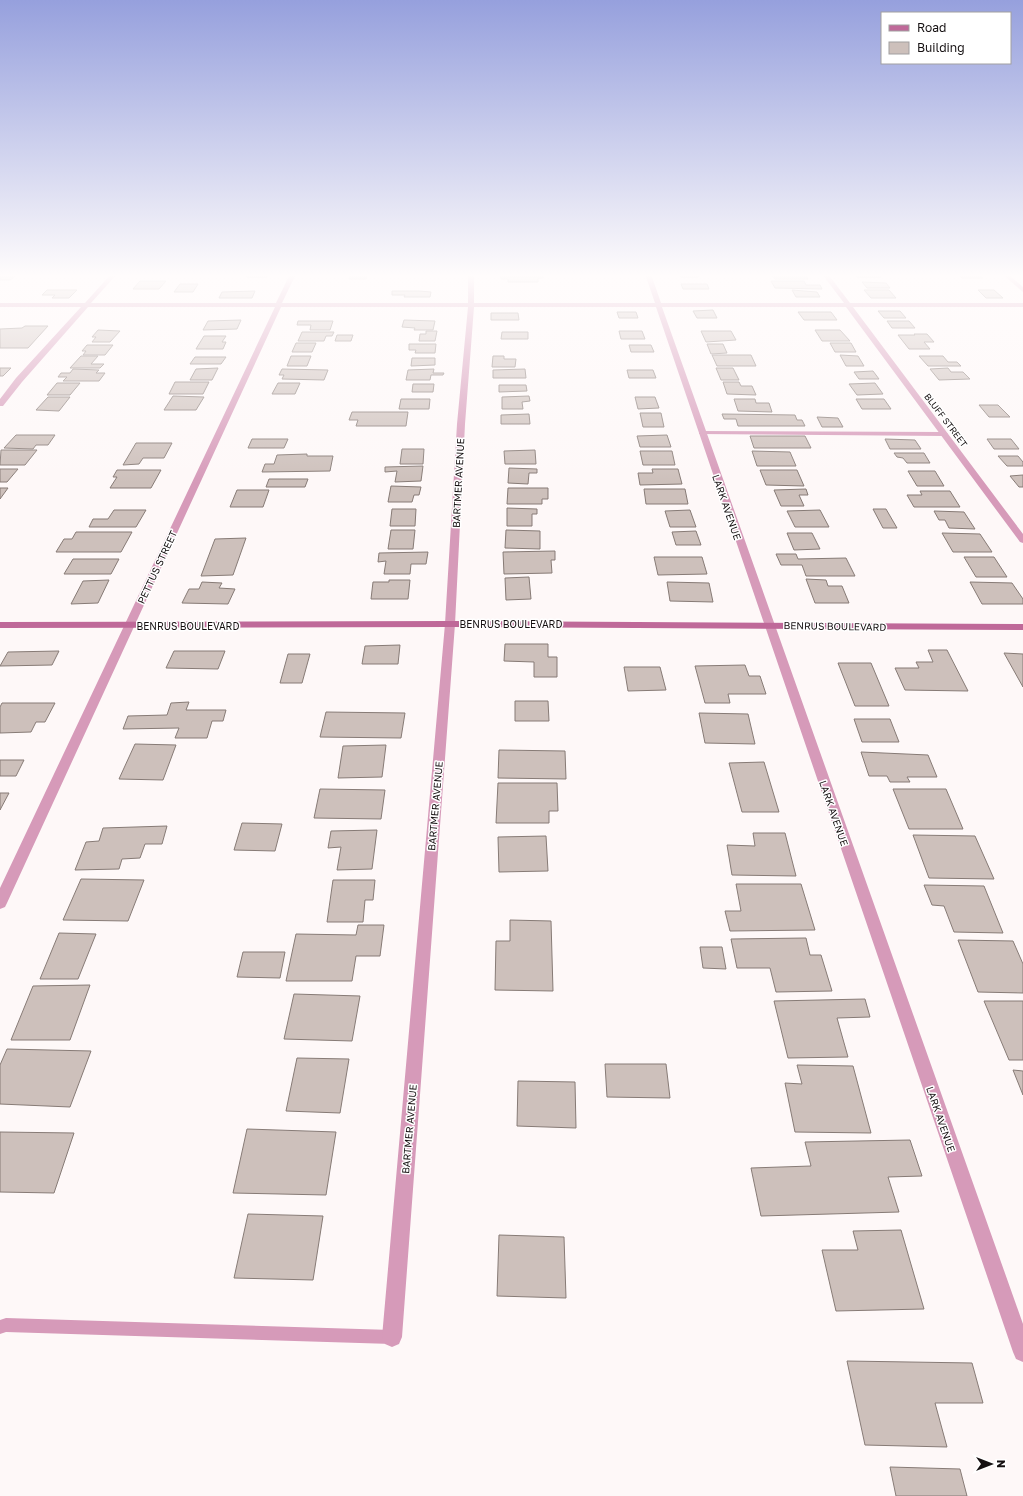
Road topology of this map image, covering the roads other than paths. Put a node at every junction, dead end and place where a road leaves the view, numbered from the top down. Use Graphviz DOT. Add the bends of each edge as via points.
graph roads {
  1 [pos="52,344"];
  2 [pos="260,344"];
  3 [pos="468,344"];
  4 [pos="672,344"];
  5 [pos="877,344"];
  6 [pos="0,404"];
  7 [pos="701,433"];
  8 [pos="945,434"];
  9 [pos="1023,540"];
  10 [pos="450,624"];
  11 [pos="0,625"];
  12 [pos="769,625"];
  13 [pos="129,626"];
  14 [pos="1023,627"];
  15 [pos="0,903"];
  16 [pos="0,1327"];
  17 [pos="392,1337"];
  18 [pos="1023,1352"];
  1 -- 6 [label="street"];
  2 -- 13 [label="street, PETTUS STREET"];
  3 -- 10 [label="street, BARTMER AVENUE"];
  4 -- 7 [label="street, LARK AVENUE"];
  5 -- 8 [label="street, BLUFF STREET"];
  7 -- 8 [label="lane"];
  7 -- 12 [label="street, LARK AVENUE"];
  8 -- 9 [label="street, BLUFF STREET"];
  10 -- 12 [label="street, BENRUS BOULEVARD"];
  10 -- 13 [label="street, BENRUS BOULEVARD"];
  10 -- 17 [label="street, BARTMER AVENUE"];
  11 -- 13 [label="street, BENRUS BOULEVARD"];
  12 -- 14 [label="street, BENRUS BOULEVARD"];
  12 -- 18 [label="street, LARK AVENUE"];
  13 -- 15 [label="street, PETTUS STREET"];
  16 -- 17 [label="lane" via="6,1325"];
}
